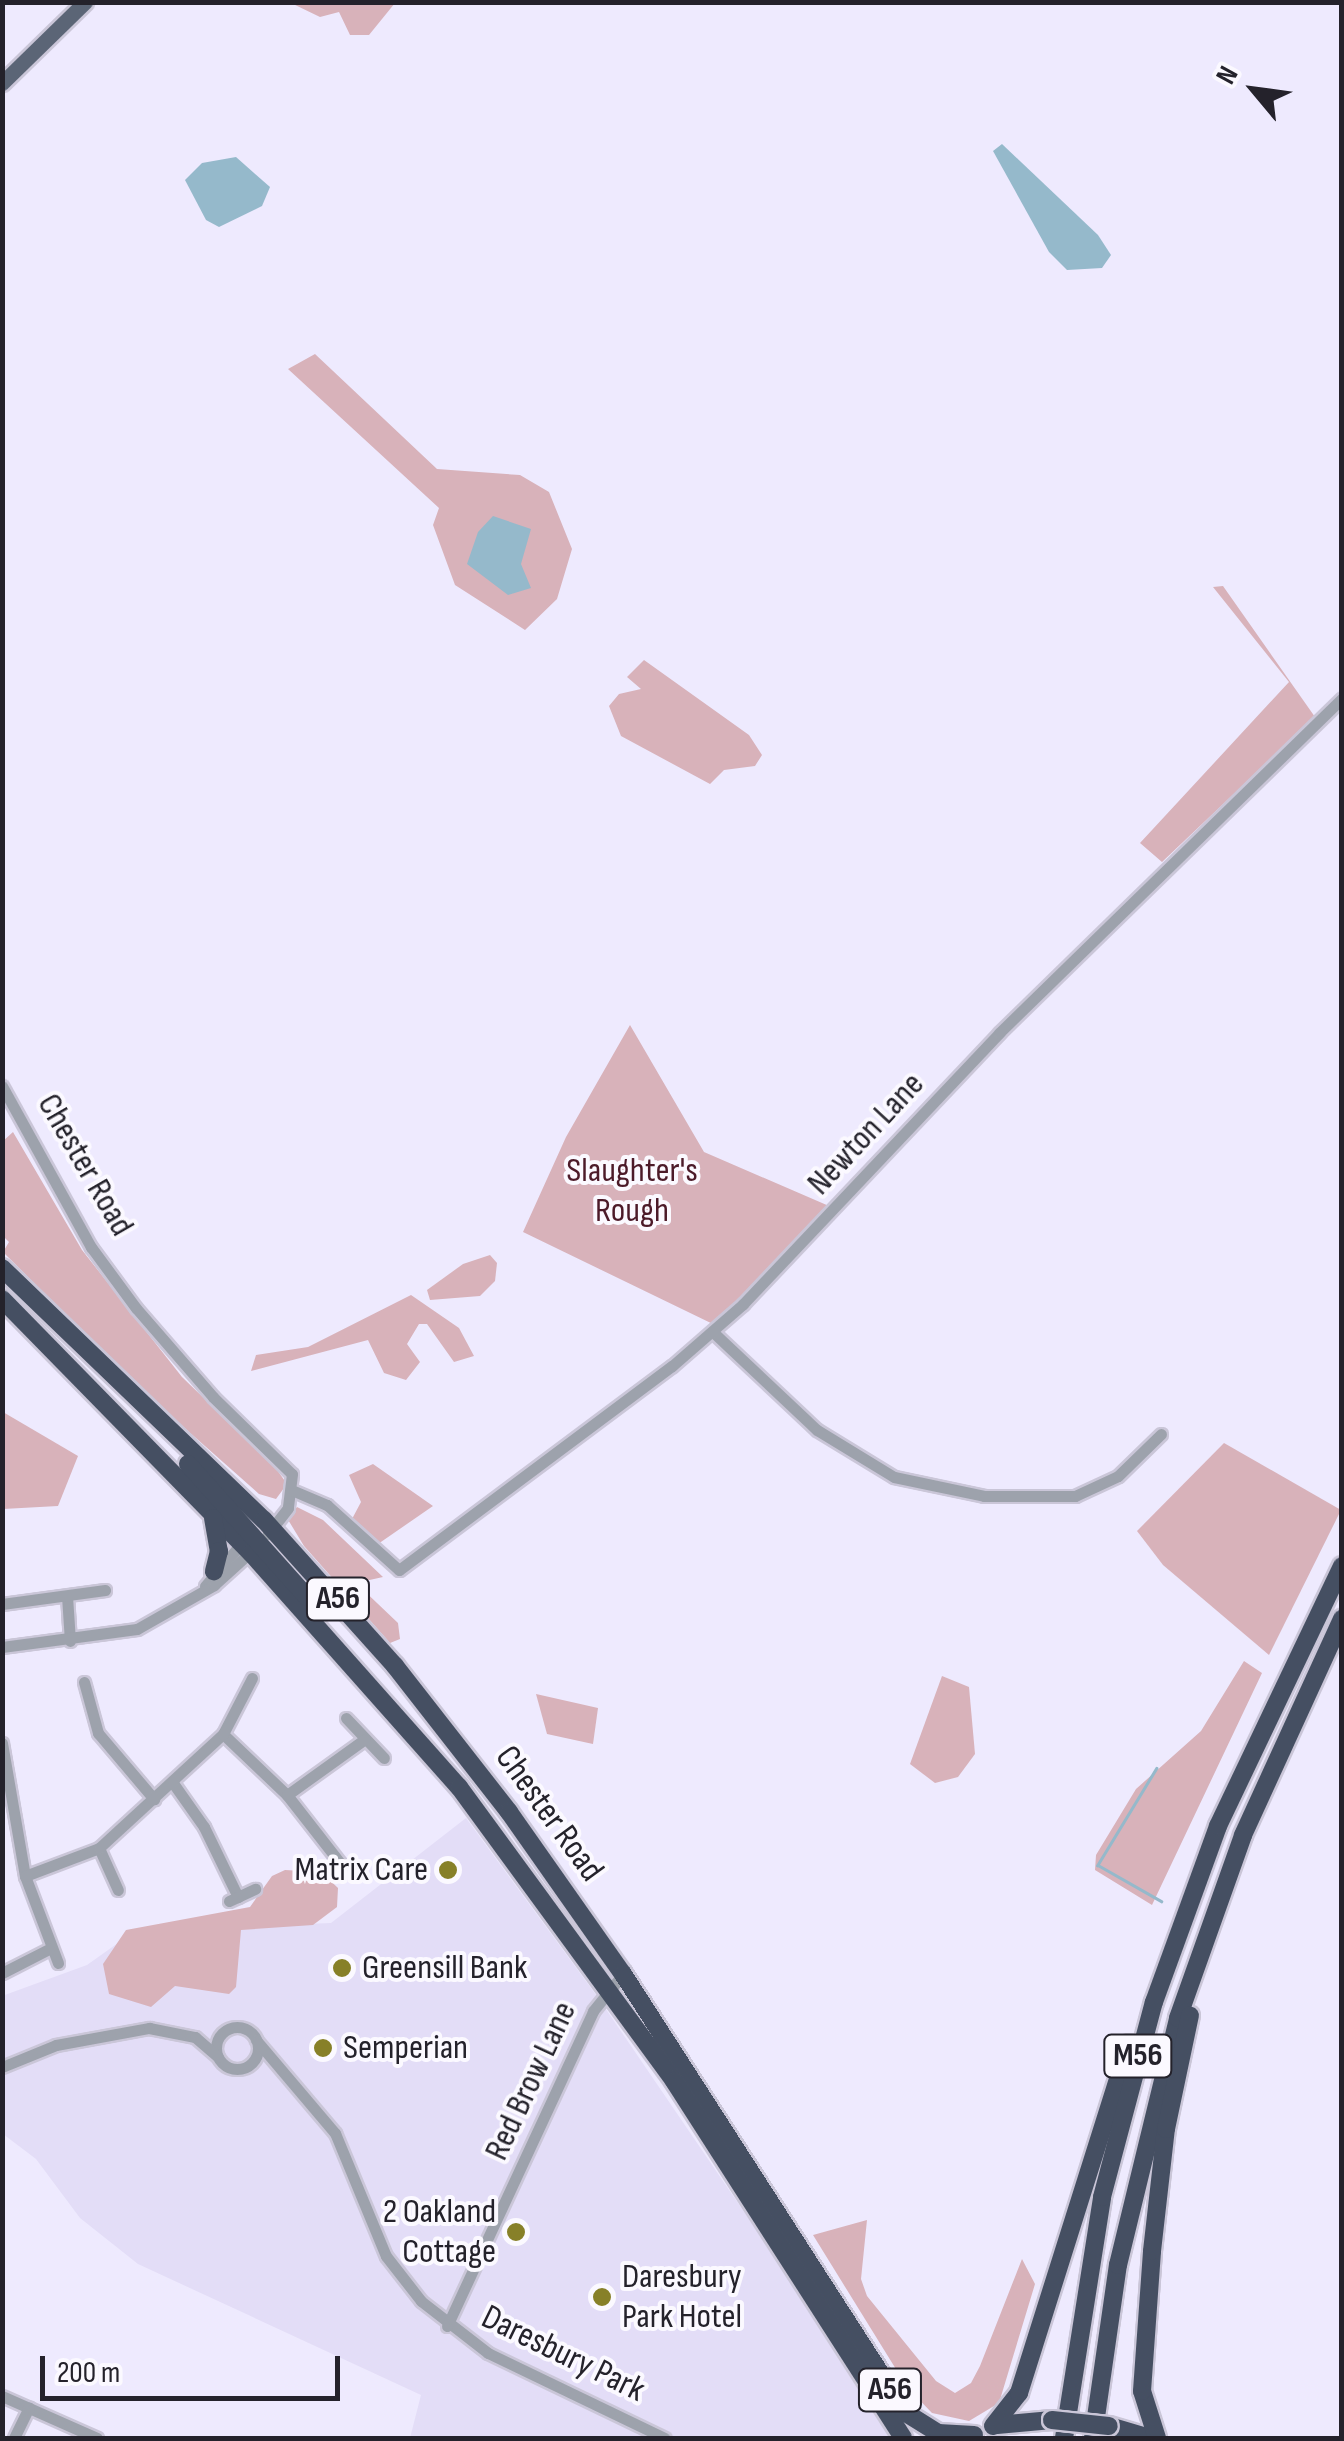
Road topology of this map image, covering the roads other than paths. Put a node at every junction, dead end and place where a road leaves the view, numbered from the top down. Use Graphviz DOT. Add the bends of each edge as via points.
graph roads {
  1 [pos="85,2"];
  2 [pos="2,83"];
  3 [pos="1342,698"];
  4 [pos="2,1086"];
  5 [pos="2,1268"];
  6 [pos="2,1299"];
  7 [pos="714,1333"];
  8 [pos="1161,1434"];
  9 [pos="292,1495"];
  10 [pos="211,1512"];
  11 [pos="257,1536"];
  12 [pos="1342,1566"];
  13 [pos="399,1570"];
  14 [pos="209,1579"];
  15 [pos="105,1590"];
  16 [pos="67,1596"];
  17 [pos="2,1604"];
  18 [pos="1342,1619"];
  19 [pos="70,1640"];
  20 [pos="2,1647"];
  21 [pos="252,1678"];
  22 [pos="84,1682"];
  23 [pos="346,1718"];
  24 [pos="224,1734"];
  25 [pos="365,1739"];
  26 [pos="2,1743"];
  27 [pos="384,1758"];
  28 [pos="173,1783"];
  29 [pos="287,1794"];
  30 [pos="154,1799"];
  31 [pos="8,1809"];
  32 [pos="99,1848"];
  33 [pos="341,1864"];
  34 [pos="25,1876"];
  35 [pos="1195,1886"];
  36 [pos="255,1888"];
  37 [pos="118,1890"];
  38 [pos="1219,1898"];
  39 [pos="49,1949"];
  40 [pos="58,1963"];
  41 [pos="2,1972"];
  42 [pos="624,1974"];
  43 [pos="607,1988"];
  44 [pos="226,2030"];
  45 [pos="195,2036"];
  46 [pos="256,2040"];
  47 [pos="218,2056"];
  48 [pos="246,2066"];
  49 [pos="2,2067"];
  50 [pos="276,2070"];
  51 [pos="447,2326"];
  52 [pos="2,2396"];
  53 [pos="29,2408"];
  54 [pos="993,2426"];
  55 [pos="972,2437"];
  56 [pos="14,2438"];
  57 [pos="97,2438"];
  58 [pos="664,2438"];
  59 [pos="903,2438"];
  60 [pos="1064,2438"];
  61 [pos="1093,2438"];
  62 [pos="1154,2438"];
  1 -- 2 [label="main road"];
  3 -- 7 [label="street, Newton Lane" via="998,1033"];
  4 -- 9 [label="street, Chester Road" via="91,1247 212,1398 290,1471"];
  5 -- 11 [label="highway, Chester Road / A56" via="141,1403"];
  6 -- 10 [label="highway, Chester Road / A56"];
  7 -- 8 [label="street" via="817,1430 894,1477 984,1496 1075,1496 1118,1476"];
  7 -- 13 [label="street, Newton Lane"];
  9 -- 11 [label="street"];
  9 -- 13 [label="street, Chester Road" via="327,1506"];
  10 -- 11 [label="highway, Chester Road / A56"];
  10 -- 14 [label="highway" via="219,1538"];
  11 -- 14 [label="street"];
  11 -- 42 [label="highway, Chester Road / A56" via="442,1724"];
  11 -- 43 [label="highway, Chester Road / A56" via="459,1787"];
  12 -- 35 [label="highway, M56"];
  14 -- 19 [label="street" via="137,1629"];
  15 -- 16 [label="street"];
  16 -- 17 [label="street"];
  16 -- 19 [label="street"];
  18 -- 38 [label="highway, M56"];
  19 -- 20 [label="street"];
  21 -- 24 [label="street"];
  22 -- 30 [label="street" via="98,1732"];
  23 -- 25 [label="street"];
  24 -- 28 [label="street"];
  24 -- 29 [label="street"];
  25 -- 27 [label="street"];
  25 -- 29 [label="street"];
  26 -- 31 [label="street"];
  28 -- 30 [label="street"];
  28 -- 36 [label="street" via="204,1827 233,1899"];
  29 -- 33 [label="street"];
  30 -- 32 [label="street"];
  31 -- 34 [label="street"];
  32 -- 34 [label="street"];
  32 -- 37 [label="street"];
  34 -- 39 [label="street"];
  35 -- 54 [label="highway" via="1144,1996 1019,2393"];
  35 -- 60 [label="highway, M56" via="1149,2018 1106,2179"];
  38 -- 61 [label="highway, M56" via="1146,2134"];
  38 -- 62 [label="highway" via="1158,2180 1142,2378"];
  39 -- 40 [label="street"];
  39 -- 41 [label="street"];
  42 -- 43 [label="street, Red Brow Lane"];
  42 -- 55 [label="highway, Chester Road / A56" via="906,2413 938,2433"];
  43 -- 51 [label="street, Red Brow Lane"];
  43 -- 59 [label="highway, Chester Road / A56" via="730,2163"];
  44 -- 45 [label="street"];
  44 -- 46 [label="street" via="244,2028"];
  44 -- 47 [label="street" via="218,2038"];
  45 -- 47 [label="street"];
  45 -- 49 [label="street" via="128,2030 41,2049"];
  46 -- 48 [label="street" via="257,2052"];
  46 -- 50 [label="street, Daresbury Park"];
  47 -- 48 [label="street" via="232,2068"];
  48 -- 50 [label="street"];
  50 -- 51 [label="street, Daresbury Park" via="335,2133 386,2256"];
  51 -- 58 [label="street, Daresbury Park" via="488,2353"];
  52 -- 53 [label="street"];
  53 -- 56 [label="street"];
  53 -- 57 [label="street"];
  54 -- 55 [label="highway"];
  54 -- 62 [label="highway, bridge" via="1052,2420"];
}
